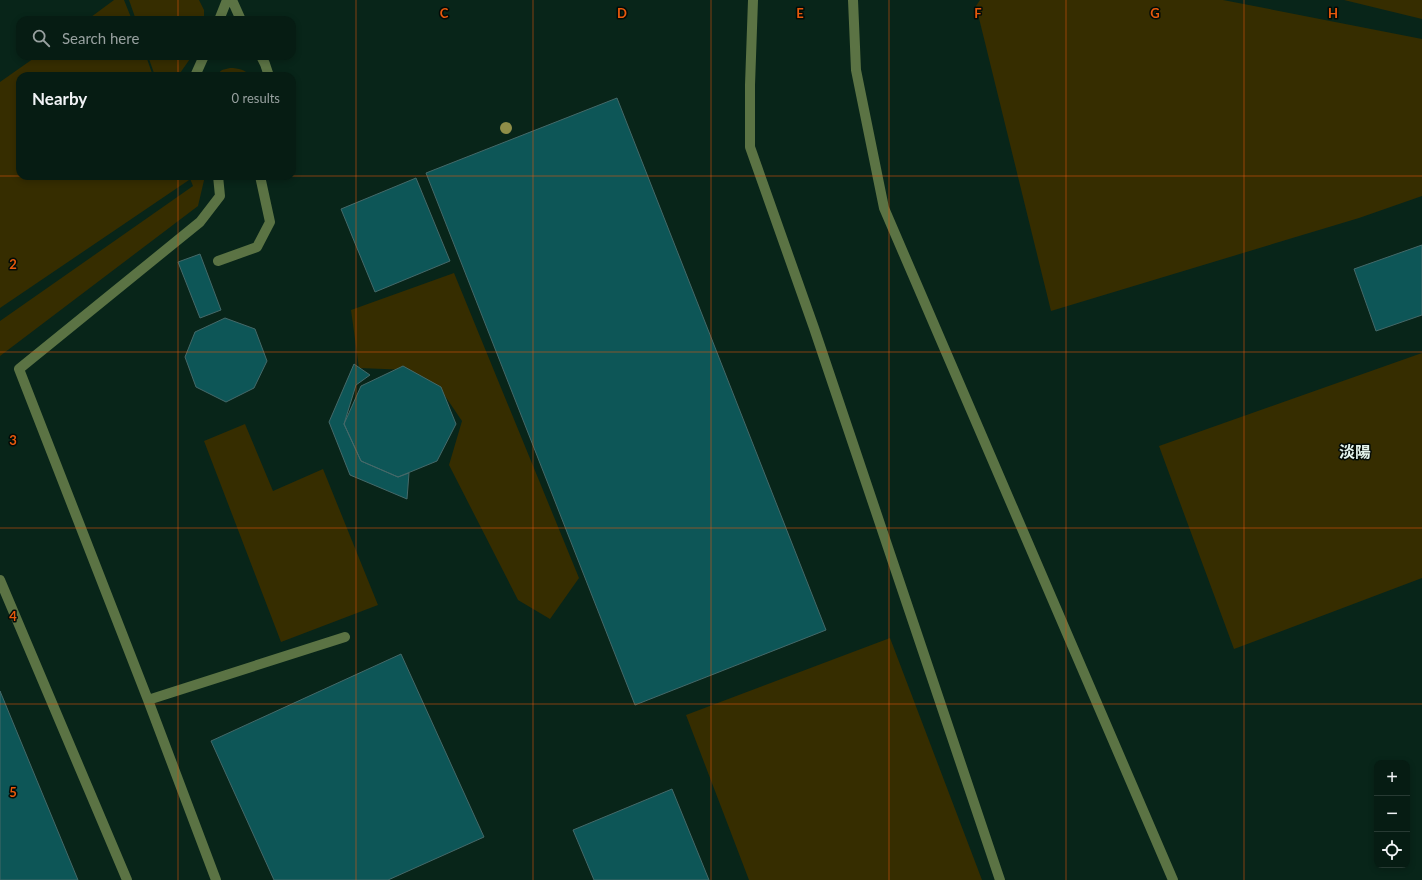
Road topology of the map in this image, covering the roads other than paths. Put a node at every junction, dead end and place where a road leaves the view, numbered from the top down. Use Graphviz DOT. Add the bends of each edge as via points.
graph roads {
  1 [pos="227,0"];
  2 [pos="232,0"];
  3 [pos="753,0"];
  4 [pos="853,0"];
  5 [pos="220,16"];
  6 [pos="239,16"];
  7 [pos="202,60"];
  8 [pos="263,60"];
  9 [pos="197,72"];
  10 [pos="267,72"];
  11 [pos="218,180"];
  12 [pos="261,180"];
  13 [pos="218,261"];
  14 [pos="0,580"];
  15 [pos="345,637"];
  16 [pos="148,700"];
  17 [pos="127,880"];
  18 [pos="216,880"];
  19 [pos="1000,880"];
  20 [pos="1173,880"];
  1 -- 5 [label="street"];
  2 -- 6 [label="street"];
  3 -- 19 [label="street" via="750,147 819,343"];
  4 -- 20 [label="street" via="856,70 884,208"];
  7 -- 9 [label="street"];
  8 -- 10 [label="street"];
  11 -- 16 [label="street" via="220,196 200,222 19,370"];
  12 -- 13 [label="street" via="270,222 257,246"];
  14 -- 17 [label="street"];
  15 -- 16 [label="street"];
  16 -- 18 [label="street"];
}
